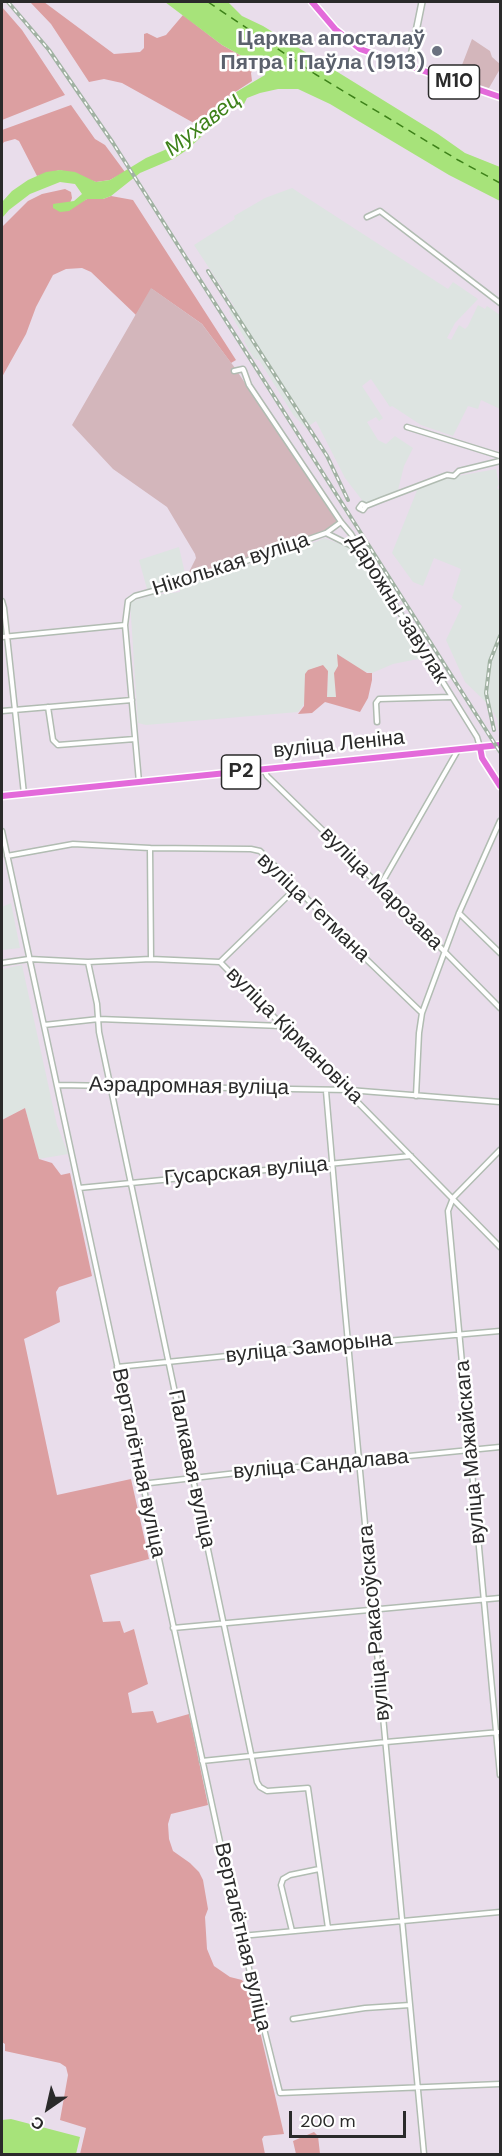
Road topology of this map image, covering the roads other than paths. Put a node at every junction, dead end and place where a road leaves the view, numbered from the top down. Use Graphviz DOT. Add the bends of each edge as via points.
graph roads {
  1 [pos="312,2"];
  2 [pos="422,2"];
  3 [pos="409,66"];
  4 [pos="501,96"];
  5 [pos="367,217"];
  6 [pos="501,303"];
  7 [pos="234,371"];
  8 [pos="407,427"];
  9 [pos="500,457"];
  10 [pos="366,506"];
  11 [pos="341,522"];
  12 [pos="326,533"];
  13 [pos="357,545"];
  14 [pos="2,602"];
  15 [pos="125,625"];
  16 [pos="4,636"];
  17 [pos="452,697"];
  18 [pos="132,700"];
  19 [pos="48,707"];
  20 [pos="15,710"];
  21 [pos="2,711"];
  22 [pos="376,722"];
  23 [pos="135,739"];
  24 [pos="501,745"];
  25 [pos="480,747"];
  26 [pos="458,750"];
  27 [pos="264,770"];
  28 [pos="139,782"];
  29 [pos="501,786"];
  30 [pos="24,794"];
  31 [pos="2,796"];
  32 [pos="501,820"];
  33 [pos="2,831"];
  34 [pos="150,848"];
  35 [pos="7,856"];
  36 [pos="380,886"];
  37 [pos="297,887"];
  38 [pos="459,914"];
  39 [pos="444,952"];
  40 [pos="501,953"];
  41 [pos="29,959"];
  42 [pos="152,959"];
  43 [pos="88,962"];
  44 [pos="220,962"];
  45 [pos="2,963"];
  46 [pos="501,1008"];
  47 [pos="422,1013"];
  48 [pos="99,1019"];
  49 [pos="44,1025"];
  50 [pos="283,1026"];
  51 [pos="57,1085"];
  52 [pos="111,1086"];
  53 [pos="348,1090"];
  54 [pos="326,1091"];
  55 [pos="416,1096"];
  56 [pos="501,1102"];
  57 [pos="501,1149"];
  58 [pos="412,1156"];
  59 [pos="332,1164"];
  60 [pos="132,1182"];
  61 [pos="79,1188"];
  62 [pos="453,1198"];
  63 [pos="501,1247"];
  64 [pos="501,1331"];
  65 [pos="461,1335"];
  66 [pos="349,1344"];
  67 [pos="169,1362"];
  68 [pos="117,1367"];
  69 [pos="501,1448"];
  70 [pos="471,1450"];
  71 [pos="360,1461"];
  72 [pos="193,1478"];
  73 [pos="141,1484"];
  74 [pos="501,1598"];
  75 [pos="484,1600"];
  76 [pos="374,1610"];
  77 [pos="224,1623"];
  78 [pos="173,1628"];
  79 [pos="498,1733"];
  80 [pos="386,1742"];
  81 [pos="252,1756"];
  82 [pos="202,1761"];
  83 [pos="501,1775"];
  84 [pos="319,1869"];
  85 [pos="501,1912"];
  86 [pos="403,1922"];
  87 [pos="327,1929"];
  88 [pos="292,1931"];
  89 [pos="241,1936"];
  90 [pos="410,2005"];
  91 [pos="293,2019"];
  92 [pos="501,2084"];
  93 [pos="418,2087"];
  94 [pos="424,2154"];
  1 -- 3 [label="main road, М10" via="354,46"];
  2 -- 3 [label="main road"];
  3 -- 4 [label="main road, М10"];
  5 -- 6 [label="street" via="380,211"];
  7 -- 11 [label="street, Дарожны завулак" via="243,369 249,385"];
  8 -- 9 [label="street"];
  9 -- 10 [label="street"];
  11 -- 12 [label="street"];
  11 -- 13 [label="street, Дарожны завулак"];
  12 -- 13 [label="street, Ніколькая вуліца"];
  12 -- 15 [label="street, Ніколькая вуліца" via="135,596 126,605"];
  13 -- 17 [label="street, Дарожны завулак"];
  14 -- 16 [label="street"];
  15 -- 16 [label="street"];
  15 -- 18 [label="street"];
  16 -- 20 [label="street"];
  17 -- 22 [label="street, Дарожны завулак" via="379,699"];
  17 -- 25 [label="street, Дарожны завулак"];
  18 -- 19 [label="street"];
  18 -- 23 [label="street"];
  19 -- 20 [label="street"];
  19 -- 23 [label="street" via="52,740 58,745"];
  20 -- 21 [label="street"];
  20 -- 30 [label="street"];
  23 -- 28 [label="street"];
  24 -- 25 [label="main road, вуліца Леніна / Р2"];
  25 -- 26 [label="main road, вуліца Леніна / Р2"];
  25 -- 29 [label="main road" via="482,758"];
  26 -- 27 [label="main road, вуліца Леніна / Р2"];
  26 -- 36 [label="street"];
  27 -- 28 [label="main road, вуліца Леніна / Р2"];
  27 -- 36 [label="street, вуліца Марозава"];
  28 -- 30 [label="main road, вуліца Леніна / Р2"];
  30 -- 31 [label="main road, вуліца Леніна / Р2"];
  32 -- 38 [label="street"];
  33 -- 35 [label="street, Верталётная вуліца"];
  34 -- 35 [label="street, вуліца Гетмана" via="73,844"];
  34 -- 37 [label="street, вуліца Гетмана" via="251,849 260,852"];
  34 -- 42 [label="street"];
  35 -- 41 [label="street, Верталётная вуліца"];
  36 -- 39 [label="street, вуліца Марозава"];
  37 -- 44 [label="street"];
  37 -- 47 [label="street, вуліца Гетмана"];
  38 -- 39 [label="street"];
  38 -- 40 [label="street"];
  39 -- 46 [label="street, вуліца Марозава"];
  39 -- 47 [label="street"];
  41 -- 43 [label="street, вуліца Кірмановіча"];
  41 -- 45 [label="street, вуліца Кірмановіча"];
  41 -- 49 [label="street, Верталётная вуліца"];
  42 -- 43 [label="street, вуліца Кірмановіча"];
  42 -- 44 [label="street, вуліца Кірмановіча"];
  43 -- 48 [label="street, Палкавая вуліца"];
  44 -- 50 [label="street, вуліца Кірмановіча"];
  47 -- 55 [label="street"];
  48 -- 49 [label="street"];
  48 -- 50 [label="street"];
  48 -- 52 [label="street, Палкавая вуліца"];
  49 -- 51 [label="street, Верталётная вуліца"];
  50 -- 53 [label="street, вуліца Кірмановіча"];
  51 -- 52 [label="street, Аэрадромная вуліца"];
  51 -- 61 [label="street, Верталётная вуліца"];
  52 -- 54 [label="street, Аэрадромная вуліца"];
  52 -- 60 [label="street, Палкавая вуліца"];
  53 -- 54 [label="street, Аэрадромная вуліца"];
  53 -- 55 [label="street, Аэрадромная вуліца"];
  53 -- 58 [label="street, вуліца Кірмановіча"];
  54 -- 59 [label="street, вуліца Ракасоўскага"];
  55 -- 56 [label="street, Аэрадромная вуліца"];
  57 -- 62 [label="street"];
  58 -- 59 [label="street, Гусарская вуліца"];
  58 -- 62 [label="street, вуліца Кірмановіча"];
  59 -- 60 [label="street, Гусарская вуліца"];
  59 -- 66 [label="street, вуліца Ракасоўскага"];
  60 -- 61 [label="street, Гусарская вуліца"];
  60 -- 67 [label="street, Палкавая вуліца"];
  61 -- 68 [label="street, Верталётная вуліца"];
  62 -- 63 [label="street, вуліца Кірмановіча"];
  62 -- 65 [label="street, вуліца Мажайскага" via="448,1211"];
  64 -- 65 [label="street, вуліца Заморына"];
  65 -- 66 [label="street, вуліца Заморына"];
  65 -- 70 [label="street, вуліца Мажайскага"];
  66 -- 67 [label="street, вуліца Заморына"];
  66 -- 71 [label="street, вуліца Ракасоўскага"];
  67 -- 68 [label="street, вуліца Заморына"];
  67 -- 72 [label="street, Палкавая вуліца"];
  68 -- 73 [label="street, Верталётная вуліца"];
  69 -- 70 [label="street, вуліца Сандалава"];
  70 -- 71 [label="street, вуліца Сандалава"];
  70 -- 75 [label="street, вуліца Мажайскага"];
  71 -- 72 [label="street, вуліца Сандалава"];
  71 -- 76 [label="street, вуліца Ракасоўскага"];
  72 -- 73 [label="street, вуліца Сандалава"];
  72 -- 77 [label="street, Палкавая вуліца"];
  73 -- 78 [label="street, Верталётная вуліца"];
  74 -- 75 [label="street"];
  75 -- 76 [label="street"];
  75 -- 79 [label="street, вуліца Мажайскага"];
  76 -- 77 [label="street"];
  76 -- 80 [label="street, вуліца Ракасоўскага"];
  77 -- 78 [label="street"];
  77 -- 81 [label="street, Палкавая вуліца"];
  78 -- 82 [label="street, Верталётная вуліца"];
  79 -- 80 [label="street"];
  79 -- 83 [label="street, вуліца Мажайскага"];
  80 -- 81 [label="street"];
  80 -- 86 [label="street, вуліца Ракасоўскага"];
  81 -- 82 [label="street"];
  81 -- 84 [label="street, Палкавая вуліца" via="262,1790 308,1788"];
  82 -- 89 [label="street, Верталётная вуліца"];
  84 -- 87 [label="street, Палкавая вуліца"];
  84 -- 88 [label="street" via="283,1880"];
  85 -- 86 [label="street"];
  86 -- 87 [label="street"];
  86 -- 90 [label="street, вуліца Ракасоўскага"];
  87 -- 88 [label="street"];
  88 -- 89 [label="street"];
  89 -- 93 [label="street, Верталётная вуліца" via="280,2093"];
  90 -- 91 [label="street"];
  90 -- 93 [label="street, вуліца Ракасоўскага"];
  92 -- 93 [label="street"];
  93 -- 94 [label="street, вуліца Ракасоўскага"];
}
